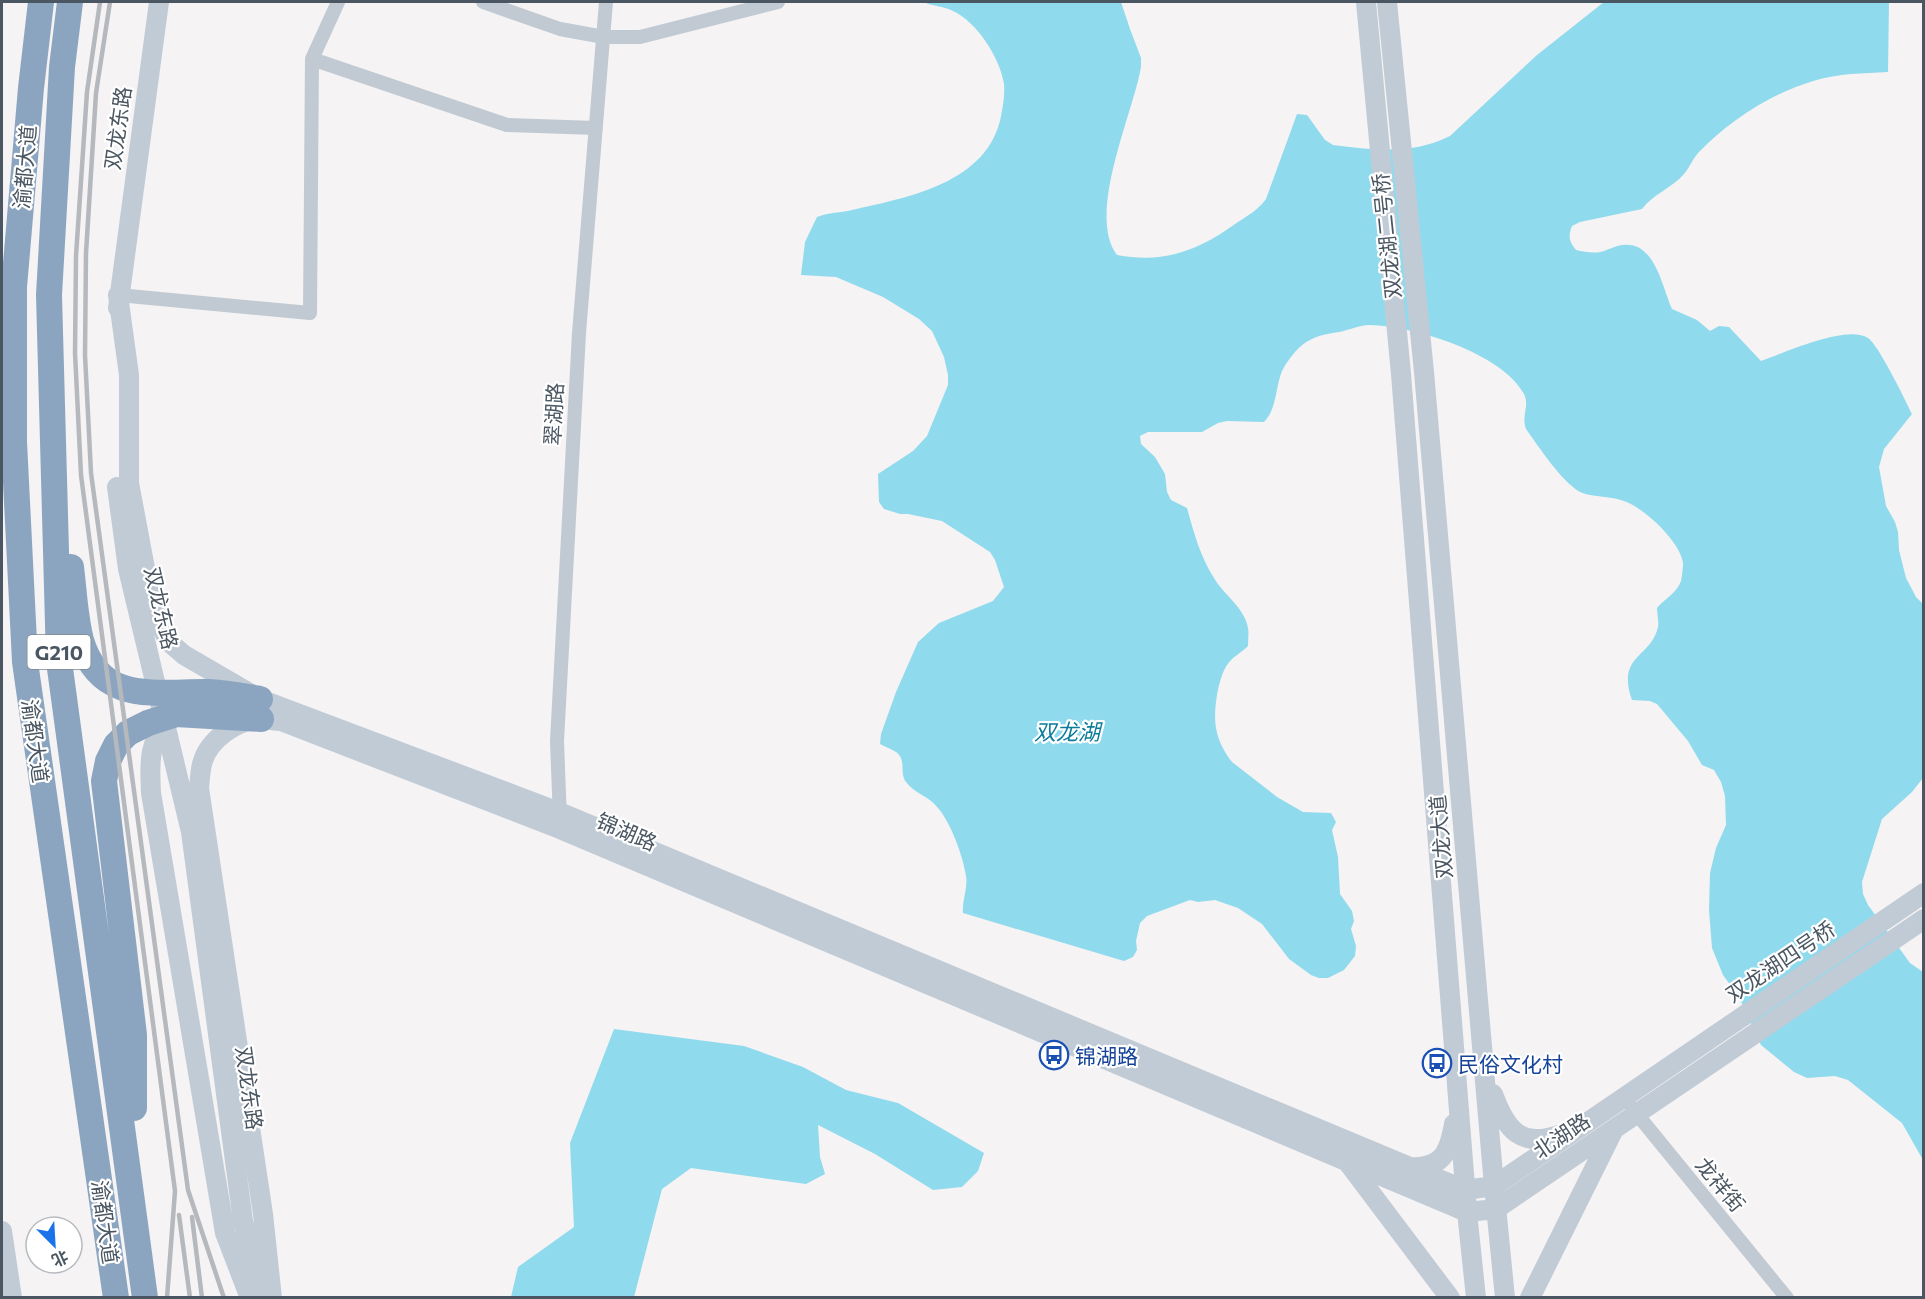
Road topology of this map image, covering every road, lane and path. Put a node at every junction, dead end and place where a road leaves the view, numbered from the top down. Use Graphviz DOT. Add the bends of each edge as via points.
graph roads {
  1 [pos="41,2"];
  2 [pos="70,2"];
  3 [pos="159,2"];
  4 [pos="338,2"];
  5 [pos="483,2"];
  6 [pos="606,2"];
  7 [pos="778,2"];
  8 [pos="1366,2"];
  9 [pos="1388,2"];
  10 [pos="604,37"];
  11 [pos="312,58"];
  12 [pos="596,128"];
  13 [pos="118,295"];
  14 [pos="1424,372"];
  15 [pos="1401,374"];
  16 [pos="53,438"];
  17 [pos="260,709"];
  18 [pos="176,714"];
  19 [pos="560,821"];
  20 [pos="1923,892"];
  21 [pos="1923,919"];
  22 [pos="1664,1069"];
  23 [pos="1484,1070"];
  24 [pos="1623,1097"];
  25 [pos="1458,1104"];
  26 [pos="1636,1114"];
  27 [pos="1578,1128"];
  28 [pos="1614,1128"];
  29 [pos="1347,1162"];
  30 [pos="1409,1167"];
  31 [pos="1494,1186"];
  32 [pos="1465,1190"];
  33 [pos="1496,1209"];
  34 [pos="1467,1212"];
  35 [pos="136,1219"];
  36 [pos="2,1231"];
  37 [pos="12,1298"];
  38 [pos="116,1298"];
  39 [pos="146,1298"];
  40 [pos="250,1298"];
  41 [pos="261,1298"];
  42 [pos="272,1298"];
  43 [pos="1450,1298"];
  44 [pos="1476,1298"];
  45 [pos="1505,1298"];
  46 [pos="1530,1298"];
  47 [pos="1787,1298"];
  1 -- 38 [label="highway, 渝都大道" via="14,287 14,442 25,662"];
  2 -- 16 [label="highway, 渝都大道 / G210" via="49,296"];
  3 -- 13 [label="street, 双龙东路"];
  4 -- 11 [label="street"];
  5 -- 10 [label="street" via="560,29"];
  6 -- 10 [label="street, 翠湖路"];
  7 -- 10 [label="street" via="640,37"];
  8 -- 15 [label="street, 双龙湖二号桥"];
  9 -- 14 [label="street, 双龙湖二号桥"];
  10 -- 12 [label="street, 翠湖路"];
  11 -- 12 [label="street" via="507,125"];
  11 -- 13 [label="street" via="310,313"];
  12 -- 19 [label="street, 翠湖路" via="579,333 557,741"];
  13 -- 17 [label="street, 锦湖路" via="129,375 129,483 157,619 169,642"];
  13 -- 41 [label="street, 双龙东路" via="117,483 128,569 191,832 243,1221"];
  14 -- 23 [label="street, 双龙大道"];
  15 -- 25 [label="street, 双龙大道"];
  16 -- 17 [label="highway" via="81,639 99,673 132,691 209,692"];
  16 -- 35 [label="highway, 渝都大道 / G210" via="59,661"];
  17 -- 18 [label="highway"];
  17 -- 19 [label="street, 锦湖路"];
  17 -- 42 [label="street" via="213,744 202,763 199,788"];
  18 -- 35 [label="highway" via="128,733 108,761 104,781 134,1035"];
  18 -- 40 [label="street" via="158,732 152,752 151,793 225,1233"];
  19 -- 29 [label="street, 锦湖路"];
  19 -- 30 [label="street, 锦湖路"];
  20 -- 22 [label="street, 双龙湖四号桥"];
  21 -- 26 [label="street, 北湖路"];
  22 -- 24 [label="street, 北湖路"];
  23 -- 27 [label="street" via="1500,1116 1522,1137 1549,1139"];
  23 -- 31 [label="street, 双龙大道"];
  24 -- 26 [label="street, 龙祥街"];
  24 -- 27 [label="street, 北湖路"];
  25 -- 30 [label="street" via="1446,1153 1430,1165"];
  25 -- 32 [label="street, 双龙大道"];
  26 -- 28 [label="street, 北湖路"];
  26 -- 47 [label="street, 龙祥街"];
  27 -- 31 [label="street, 北湖路"];
  28 -- 33 [label="street, 北湖路"];
  28 -- 46 [label="street"];
  29 -- 34 [label="street, 锦湖路"];
  29 -- 43 [label="street"];
  30 -- 32 [label="street, 锦湖路"];
  31 -- 32 [label="street, 北湖路"];
  31 -- 33 [label="street, 双龙大道"];
  32 -- 34 [label="street, 双龙大道"];
  33 -- 34 [label="street, 北湖路"];
  33 -- 45 [label="street, 双龙大道"];
  34 -- 44 [label="street, 双龙大道"];
  35 -- 39 [label="highway, 渝都大道 / G210"];
  36 -- 37 [label="street"];
}
